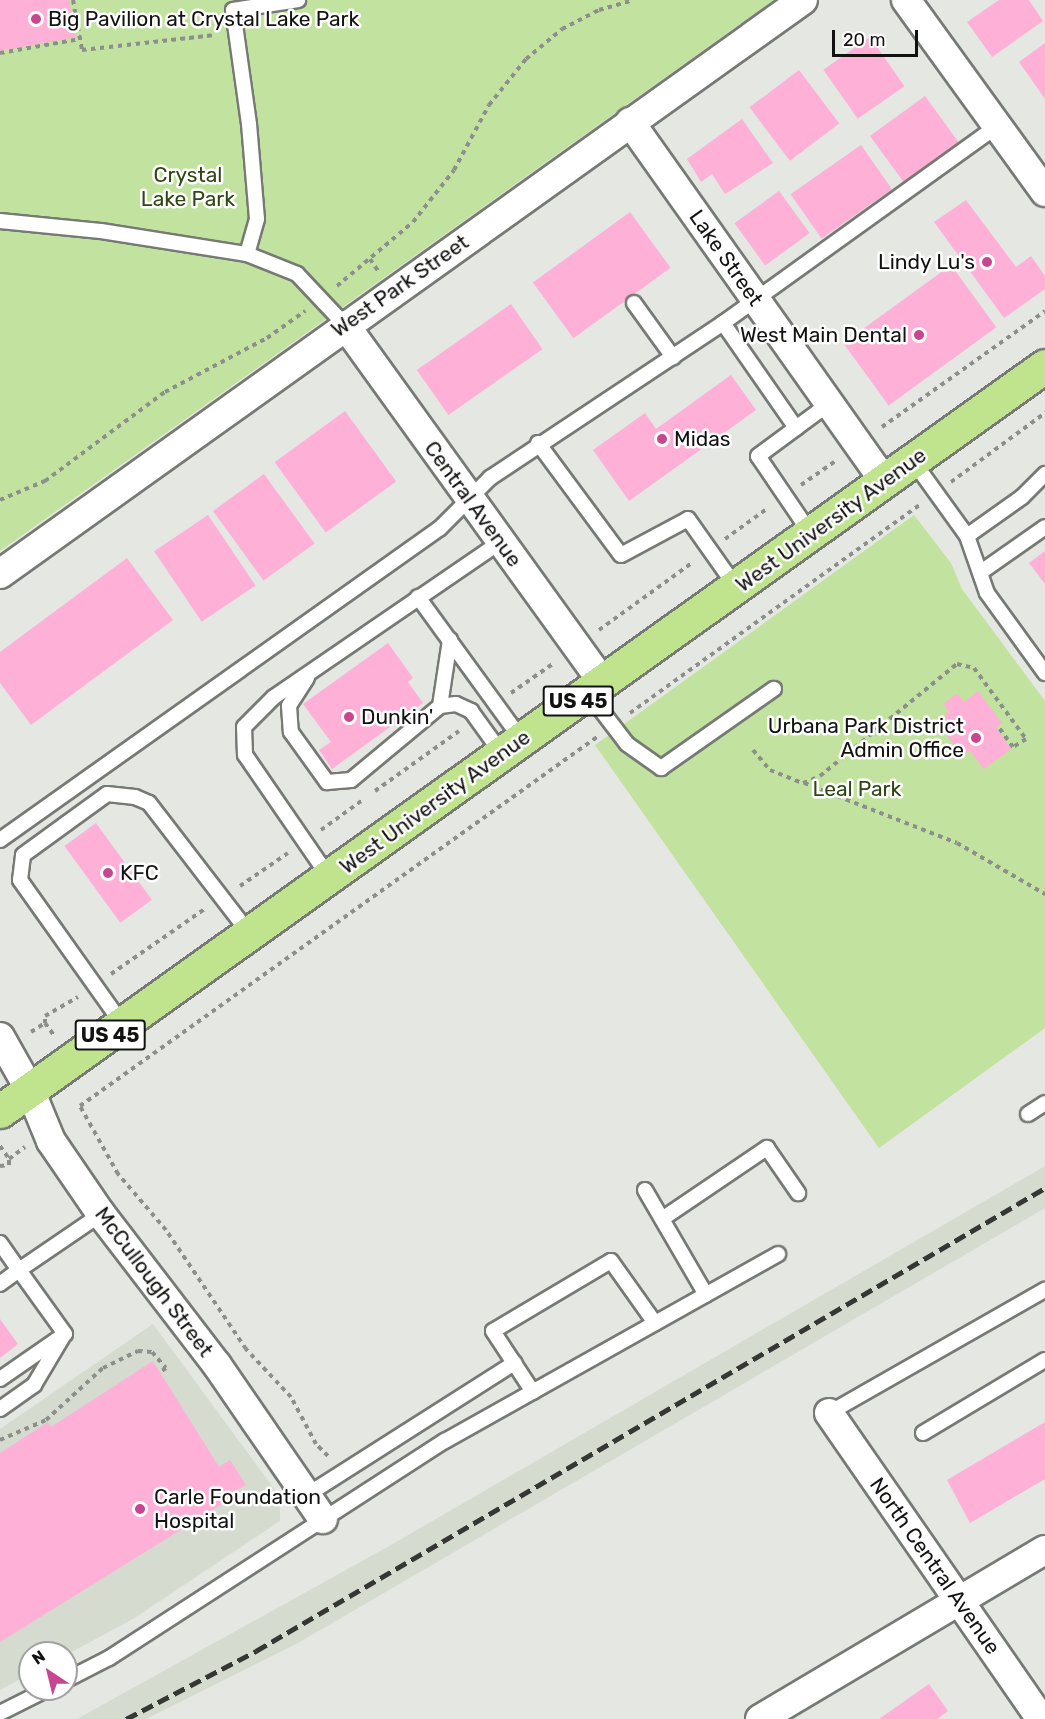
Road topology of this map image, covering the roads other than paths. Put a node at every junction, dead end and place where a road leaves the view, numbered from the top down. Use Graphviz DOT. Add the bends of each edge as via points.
graph roads {
  1 [pos="298,0"];
  2 [pos="803,0"];
  3 [pos="906,0"];
  4 [pos="630,122"];
  5 [pos="997,126"];
  6 [pos="1045,192"];
  7 [pos="0,221"];
  8 [pos="247,254"];
  9 [pos="755,299"];
  10 [pos="634,303"];
  11 [pos="723,323"];
  12 [pos="345,325"];
  13 [pos="673,357"];
  14 [pos="1045,366"];
  15 [pos="830,403"];
  16 [pos="796,428"];
  17 [pos="538,443"];
  18 [pos="913,461"];
  19 [pos="1045,474"];
  20 [pos="884,481"];
  21 [pos="469,499"];
  22 [pos="1045,527"];
  23 [pos="811,534"];
  24 [pos="967,536"];
  25 [pos="500,542"];
  26 [pos="981,572"];
  27 [pos="0,574"];
  28 [pos="736,587"];
  29 [pos="418,597"];
  30 [pos="450,640"];
  31 [pos="311,672"];
  32 [pos="1045,673"];
  33 [pos="595,688"];
  34 [pos="774,688"];
  35 [pos="440,706"];
  36 [pos="512,747"];
  37 [pos="0,840"];
  38 [pos="329,878"];
  39 [pos="251,934"];
  40 [pos="123,1025"];
  41 [pos="0,1037"];
  42 [pos="30,1090"];
  43 [pos="1045,1103"];
  44 [pos="0,1111"];
  45 [pos="1028,1114"];
  46 [pos="645,1190"];
  47 [pos="798,1193"];
  48 [pos="101,1214"];
  49 [pos="662,1219"];
  50 [pos="0,1243"];
  51 [pos="778,1254"];
  52 [pos="19,1270"];
  53 [pos="0,1284"];
  54 [pos="1045,1290"];
  55 [pos="706,1295"];
  56 [pos="655,1323"];
  57 [pos="65,1334"];
  58 [pos="1045,1360"];
  59 [pos="514,1363"];
  60 [pos="0,1379"];
  61 [pos="533,1392"];
  62 [pos="0,1409"];
  63 [pos="829,1413"];
  64 [pos="922,1433"];
  65 [pos="307,1495"];
  66 [pos="323,1519"];
  67 [pos="1045,1550"];
  68 [pos="960,1602"];
  69 [pos="78,1674"];
  70 [pos="24,1701"];
  71 [pos="0,1713"];
  72 [pos="769,1717"];
  73 [pos="1041,1719"];
  1 -- 8 [label="lane" via="233,10 257,219"];
  2 -- 4 [label="street, West Park Street"];
  3 -- 5 [label="street"];
  4 -- 9 [label="street, Lake Street"];
  4 -- 12 [label="street, West Park Street"];
  5 -- 6 [label="street"];
  5 -- 9 [label="lane"];
  7 -- 8 [label="lane" via="101,231"];
  8 -- 12 [label="lane" via="297,274"];
  9 -- 11 [label="lane"];
  9 -- 15 [label="street, Lake Street"];
  10 -- 13 [label="lane"];
  11 -- 13 [label="lane"];
  11 -- 16 [label="lane"];
  12 -- 21 [label="street, Central Avenue"];
  12 -- 27 [label="street, West Park Street"];
  13 -- 17 [label="lane"];
  14 -- 18 [label="main road, West University Avenue / US 45"];
  15 -- 16 [label="lane"];
  15 -- 20 [label="street, Lake Street"];
  16 -- 23 [label="lane" via="758,456"];
  17 -- 21 [label="lane" via="490,478"];
  17 -- 28 [label="lane" via="621,555 688,519"];
  18 -- 20 [label="main road, West University Avenue / US 45"];
  18 -- 24 [label="lane"];
  19 -- 24 [label="lane" via="1022,497"];
  20 -- 23 [label="main road, West University Avenue / US 45"];
  21 -- 25 [label="street, Central Avenue"];
  21 -- 37 [label="lane" via="440,528"];
  22 -- 26 [label="lane"];
  23 -- 28 [label="main road, West University Avenue / US 45"];
  24 -- 26 [label="lane"];
  25 -- 29 [label="lane"];
  25 -- 33 [label="street, Central Avenue"];
  26 -- 32 [label="lane" via="987,592"];
  28 -- 33 [label="main road, West University Avenue / US 45"];
  29 -- 30 [label="lane"];
  29 -- 31 [label="lane"];
  30 -- 35 [label="lane"];
  30 -- 36 [label="lane"];
  31 -- 35 [label="lane" via="289,706 291,732 327,782 351,780"];
  31 -- 38 [label="lane" via="274,697 244,727 245,755"];
  33 -- 34 [label="lane" via="627,744 661,768"];
  33 -- 36 [label="main road, West University Avenue / US 45"];
  35 -- 36 [label="lane" via="456,704 471,711"];
  36 -- 38 [label="main road, West University Avenue / US 45"];
  38 -- 39 [label="main road, West University Avenue / US 45"];
  39 -- 40 [label="main road, West University Avenue / US 45"];
  39 -- 40 [label="lane" via="149,803 135,796 107,794 23,855 18,873 25,891"];
  40 -- 42 [label="main road, West University Avenue / US 45"];
  41 -- 42 [label="street, McCullough Street"];
  42 -- 44 [label="main road, West University Avenue / US 45"];
  42 -- 48 [label="street, McCullough Street" via="51,1141"];
  43 -- 45 [label="lane"];
  46 -- 49 [label="lane"];
  47 -- 49 [label="lane" via="768,1148"];
  48 -- 52 [label="lane"];
  48 -- 65 [label="street, McCullough Street" via="217,1365"];
  49 -- 55 [label="lane"];
  50 -- 52 [label="lane"];
  51 -- 55 [label="lane"];
  52 -- 53 [label="lane"];
  52 -- 57 [label="lane"];
  54 -- 63 [label="lane"];
  55 -- 56 [label="lane"];
  56 -- 59 [label="lane" via="611,1261 493,1331"];
  56 -- 61 [label="lane"];
  57 -- 60 [label="lane"];
  57 -- 62 [label="lane" via="34,1385"];
  58 -- 64 [label="lane"];
  59 -- 61 [label="lane"];
  59 -- 65 [label="lane"];
  61 -- 66 [label="lane" via="445,1441"];
  63 -- 68 [label="street, North Central Avenue"];
  65 -- 66 [label="street, McCullough Street"];
  66 -- 69 [label="lane" via="109,1658"];
  67 -- 68 [label="street"];
  68 -- 72 [label="street"];
  68 -- 73 [label="street, North Central Avenue"];
  70 -- 71 [label="lane"];
}
